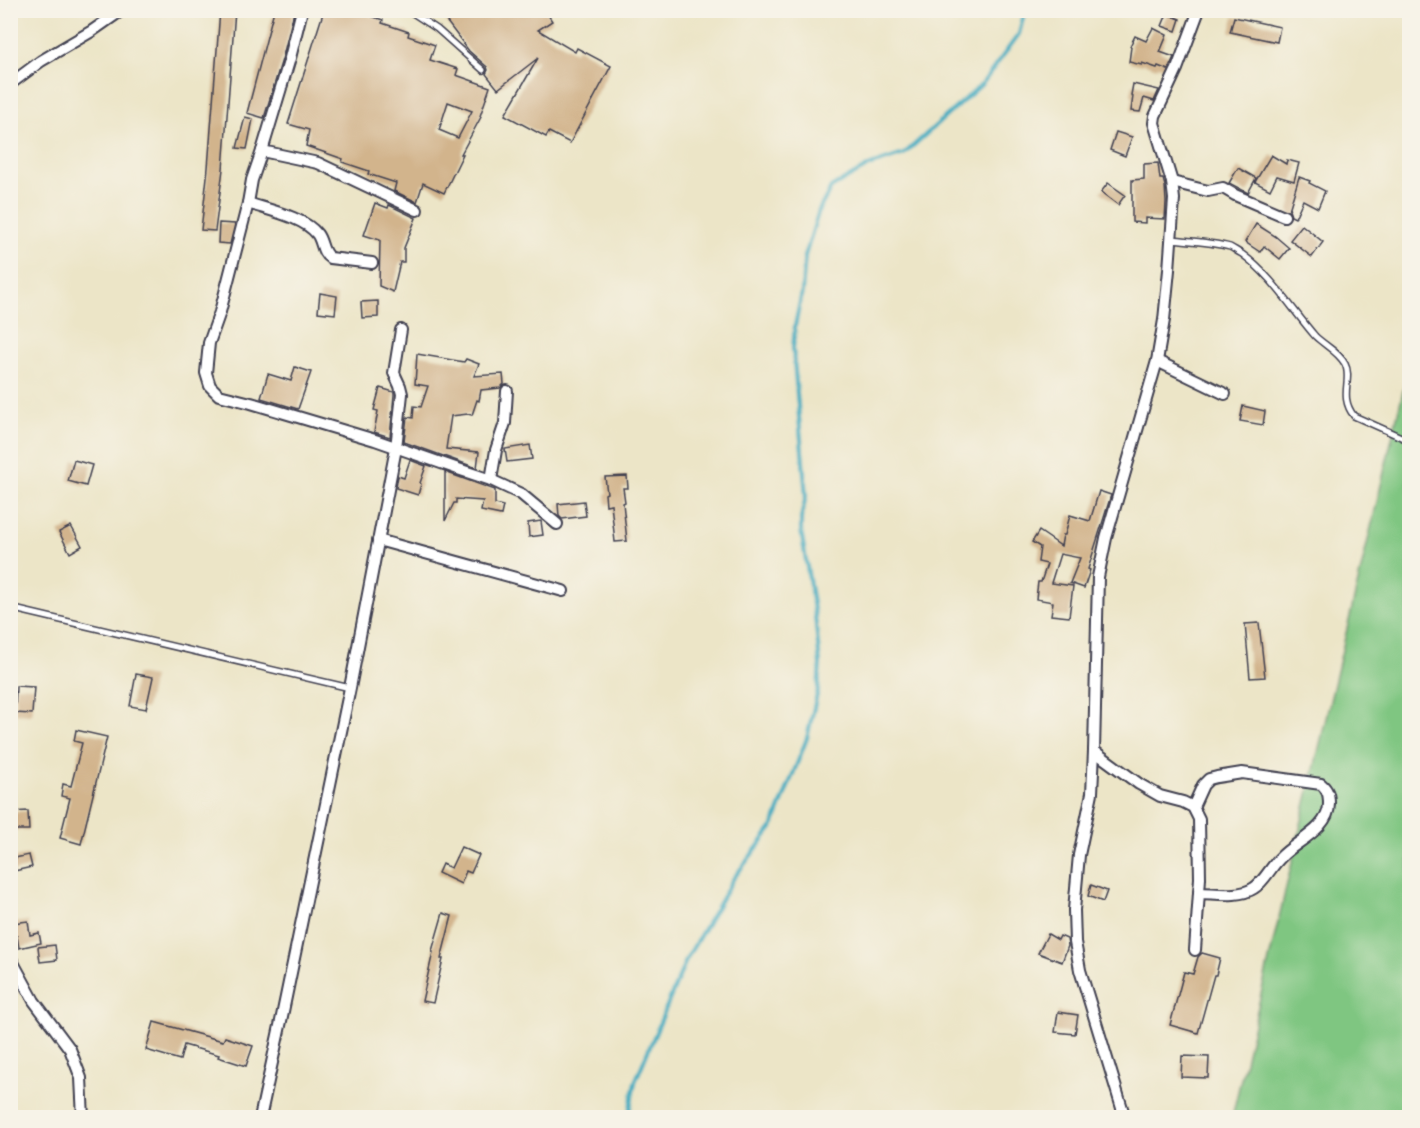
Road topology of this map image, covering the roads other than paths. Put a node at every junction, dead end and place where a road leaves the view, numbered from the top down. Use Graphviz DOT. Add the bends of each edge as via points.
graph roads {
  1 [pos="122,10"];
  2 [pos="303,10"];
  3 [pos="408,10"];
  4 [pos="1199,10"];
  5 [pos="483,70"];
  6 [pos="10,84"];
  7 [pos="262,151"];
  8 [pos="1172,182"];
  9 [pos="248,203"];
  10 [pos="417,210"];
  11 [pos="1284,216"];
  12 [pos="1171,239"];
  13 [pos="372,263"];
  14 [pos="401,330"];
  15 [pos="1157,361"];
  16 [pos="507,391"];
  17 [pos="1225,394"];
  18 [pos="1410,441"];
  19 [pos="396,448"];
  20 [pos="491,480"];
  21 [pos="557,524"];
  22 [pos="378,540"];
  23 [pos="563,591"];
  24 [pos="10,608"];
  25 [pos="350,688"];
  26 [pos="1095,751"];
  27 [pos="1193,807"];
  28 [pos="1199,893"];
  29 [pos="1195,950"];
  30 [pos="10,957"];
  31 [pos="83,1118"];
  32 [pos="260,1118"];
  33 [pos="1125,1118"];
  1 -- 6 [label="street"];
  2 -- 7 [label="street"];
  3 -- 5 [label="lane" via="437,29"];
  4 -- 8 [label="street" via="1155,116"];
  7 -- 9 [label="street"];
  7 -- 10 [label="street" via="318,163"];
  8 -- 11 [label="street" via="1208,191 1223,188"];
  8 -- 12 [label="street"];
  9 -- 13 [label="street" via="306,224 317,234 324,255 330,258"];
  9 -- 19 [label="street" via="209,343 206,373 210,386 219,395"];
  12 -- 15 [label="street"];
  12 -- 18 [label="lane" via="1232,248 1249,259 1346,364 1346,399 1353,416"];
  14 -- 19 [label="street" via="394,373 402,394"];
  15 -- 17 [label="street"];
  15 -- 26 [label="street" via="1098,577"];
  16 -- 20 [label="street" via="505,423"];
  19 -- 20 [label="street"];
  19 -- 22 [label="street"];
  20 -- 21 [label="street" via="521,494"];
  22 -- 23 [label="street"];
  22 -- 25 [label="street"];
  24 -- 25 [label="lane"];
  25 -- 32 [label="street"];
  26 -- 27 [label="street" via="1139,784"];
  26 -- 33 [label="street" via="1092,794 1076,881 1075,942"];
  27 -- 28 [label="street" via="1199,819"];
  27 -- 28 [label="street" via="1209,779 1242,773 1320,784 1329,798 1329,810 1321,825 1281,856 1254,888 1240,893"];
  28 -- 29 [label="street"];
  30 -- 31 [label="street" via="34,1001 70,1049 81,1078"];
}
